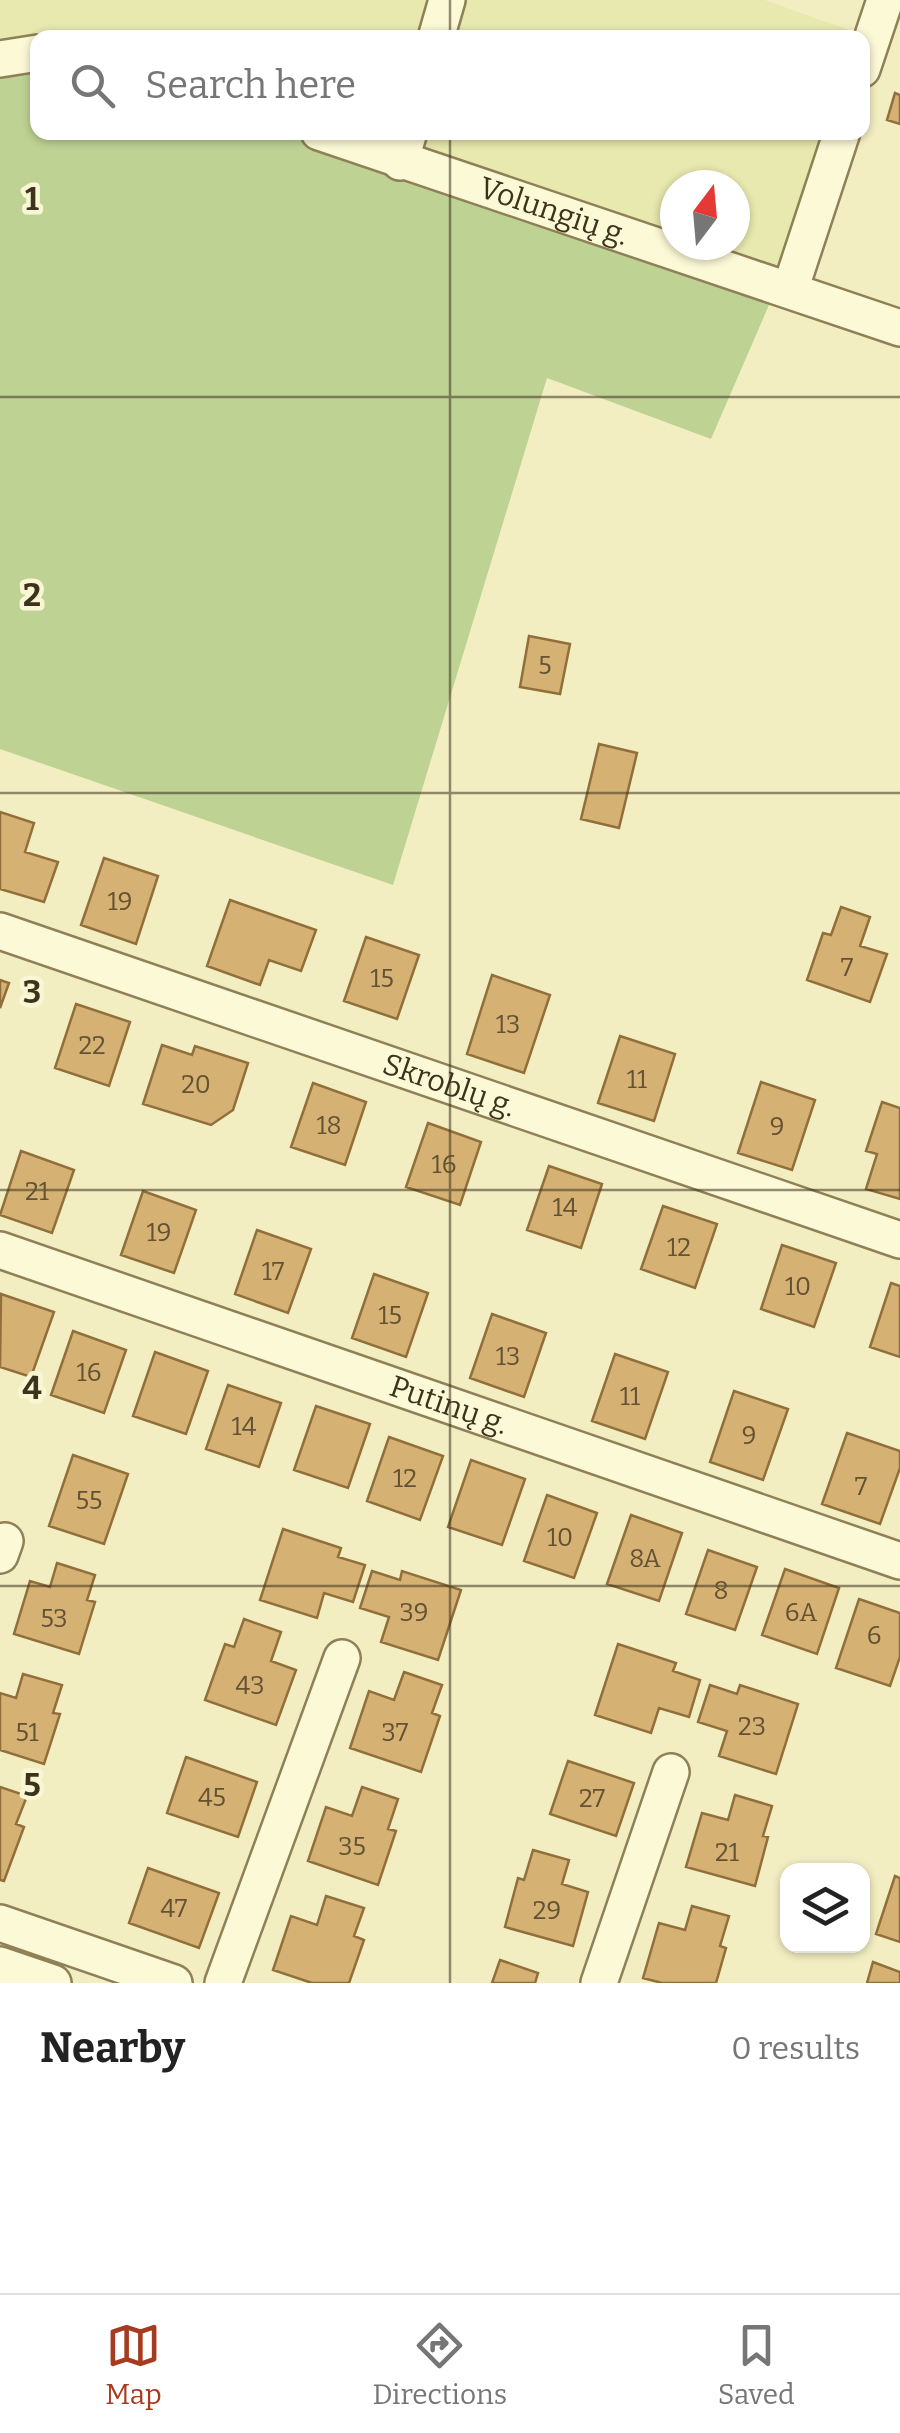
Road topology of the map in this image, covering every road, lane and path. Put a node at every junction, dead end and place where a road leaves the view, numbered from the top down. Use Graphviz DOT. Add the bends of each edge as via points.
graph roads {
  1 [pos="447,0"];
  2 [pos="885,0"];
  3 [pos="438,30"];
  4 [pos="870,45"];
  5 [pos="30,54"];
  6 [pos="0,58"];
  7 [pos="364,140"];
  8 [pos="839,140"];
  9 [pos="404,147"];
  10 [pos="790,290"];
  11 [pos="900,328"];
  12 [pos="0,930"];
  13 [pos="900,1240"];
  14 [pos="0,1250"];
  15 [pos="900,1561"];
  16 [pos="342,1658"];
  17 [pos="671,1772"];
  18 [pos="0,1923"];
  19 [pos="0,1965"];
  20 [pos="53,1983"];
  21 [pos="174,1983"];
  22 [pos="223,1983"];
  23 [pos="598,1983"];
  1 -- 3 [label="street"];
  2 -- 4 [label="street"];
  5 -- 6 [label="street"];
  7 -- 9 [label="street, Volungių g."];
  8 -- 10 [label="street"];
  9 -- 10 [label="street, Volungių g."];
  10 -- 11 [label="street, Volungių g."];
  12 -- 13 [label="street, Skroblų g."];
  14 -- 15 [label="street, Putinų g."];
  16 -- 22 [label="street"];
  17 -- 23 [label="street"];
  18 -- 21 [label="street"];
  19 -- 20 [label="street"];
}
